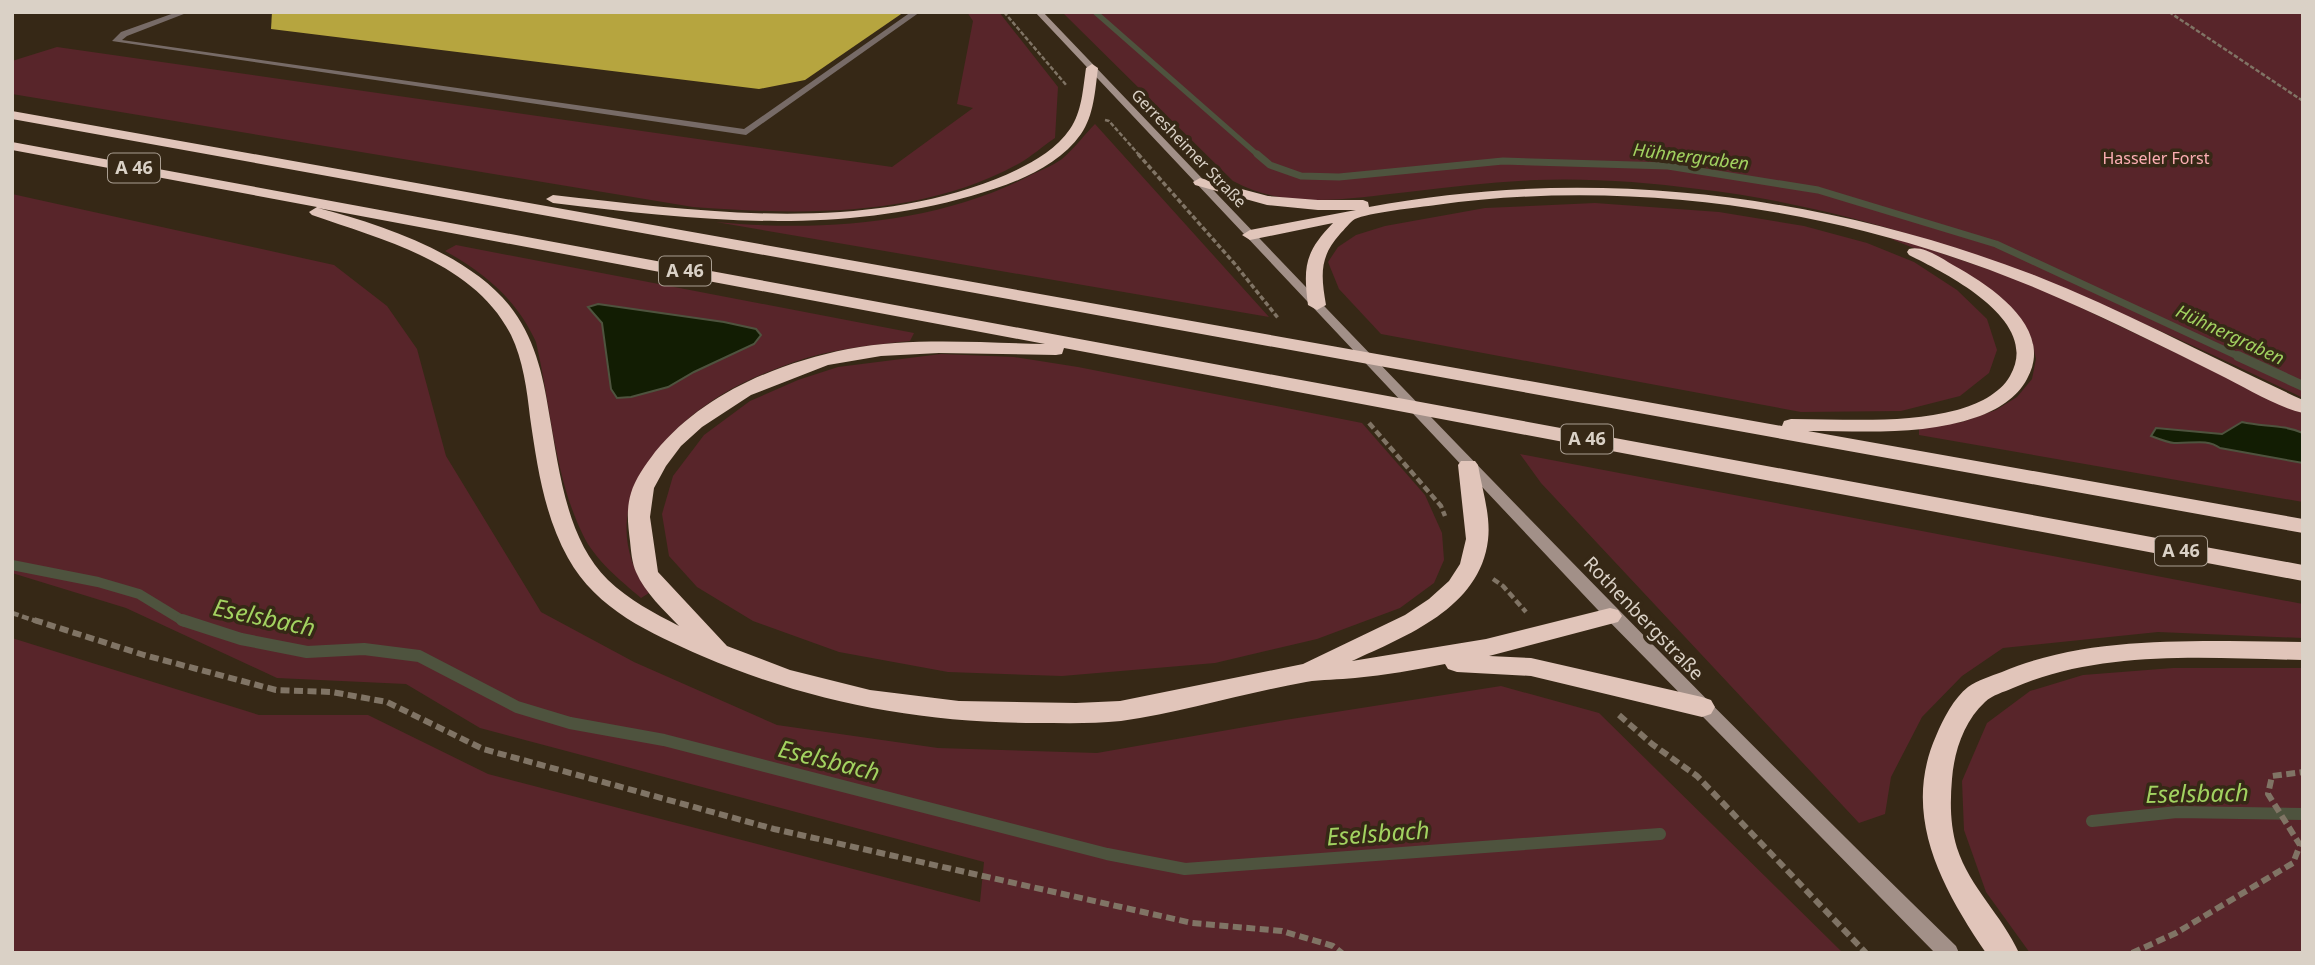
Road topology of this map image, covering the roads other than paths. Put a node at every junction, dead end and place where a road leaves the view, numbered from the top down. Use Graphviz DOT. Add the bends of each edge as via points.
graph roads {
  1 [pos="185,12"];
  2 [pos="916,12"];
  3 [pos="1039,12"];
  4 [pos="1092,68"];
  5 [pos="12,115"];
  6 [pos="12,146"];
  7 [pos="360,178"];
  8 [pos="1200,182"];
  9 [pos="256,190"];
  10 [pos="1417,205"];
  11 [pos="1348,217"];
  12 [pos="1821,218"];
  13 [pos="1251,235"];
  14 [pos="1317,305"];
  15 [pos="1114,350"];
  16 [pos="2303,407"];
  17 [pos="1742,425"];
  18 [pos="1468,465"];
  19 [pos="2303,526"];
  20 [pos="2303,573"];
  21 [pos="1611,616"];
  22 [pos="2303,651"];
  23 [pos="728,658"];
  24 [pos="1399,662"];
  25 [pos="1308,671"];
  26 [pos="1702,708"];
  27 [pos="1949,953"];
  28 [pos="2004,953"];
  1 -- 2 [label="lane" via="116,41 746,132"];
  3 -- 4 [label="main road, Gerresheimer Straße"];
  4 -- 7 [label="highway" via="1084,117 1065,144 995,184 917,206 793,220 718,217"];
  4 -- 8 [label="main road, Gerresheimer Straße"];
  5 -- 7 [label="highway, A 46"];
  6 -- 9 [label="highway, A 46"];
  7 -- 17 [label="highway, A 46"];
  8 -- 10 [label="highway" via="1290,203"];
  8 -- 13 [label="main road, Gerresheimer Straße"];
  9 -- 15 [label="highway, A 46"];
  9 -- 23 [label="highway" via="413,247 453,267 495,297 519,334 533,375 550,482 590,574 627,607"];
  10 -- 11 [label="highway"];
  10 -- 12 [label="highway" via="1488,194 1600,192 1716,201"];
  11 -- 13 [label="highway"];
  11 -- 14 [label="highway" via="1312,259"];
  12 -- 16 [label="highway" via="1902,236 2031,280"];
  12 -- 17 [label="highway" via="1897,244 1970,280 2016,325 2028,349 2023,376 2003,398 1967,414 1913,423"];
  13 -- 14 [label="main road, Gerresheimer Straße"];
  14 -- 18 [label="main road, Rothenbergstraße"];
  15 -- 20 [label="highway, A 46"];
  15 -- 23 [label="highway" via="875,351 824,360 779,375 720,404 661,459 642,490 639,528 647,573"];
  17 -- 19 [label="highway, A 46"];
  18 -- 21 [label="main road, Rothenbergstraße"];
  18 -- 25 [label="highway" via="1477,540 1462,581 1414,622"];
  21 -- 24 [label="highway" via="1524,640"];
  21 -- 26 [label="main road, Rothenbergstraße"];
  22 -- 28 [label="highway" via="2108,656 2015,674 1977,694 1954,725 1940,757 1936,815 1944,855 1958,887"];
  23 -- 25 [label="highway" via="793,682 874,701 990,715 1118,712"];
  24 -- 25 [label="highway" via="1354,670"];
  24 -- 26 [label="highway" via="1531,667"];
  26 -- 27 [label="main road, Rothenbergstraße"];
}
